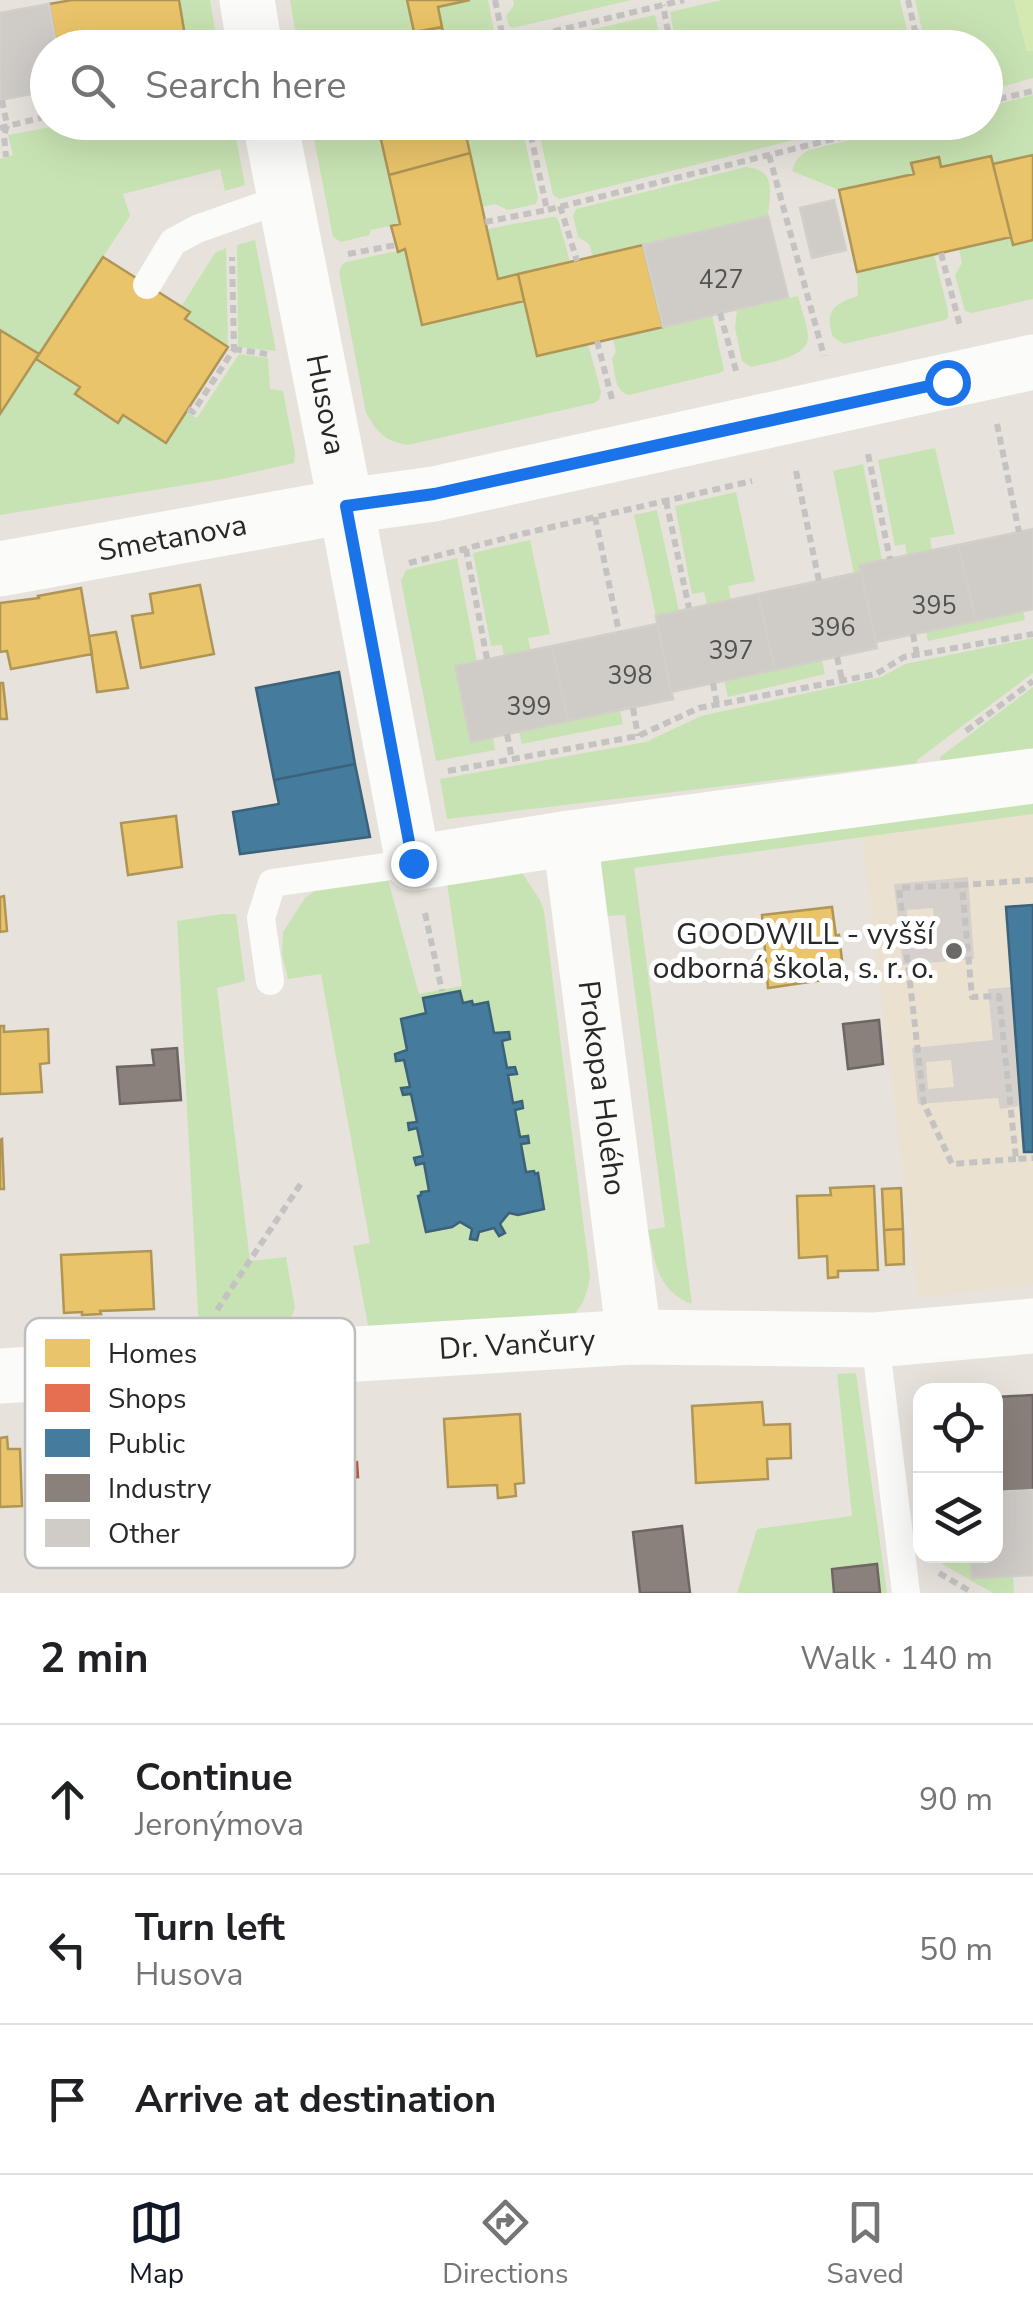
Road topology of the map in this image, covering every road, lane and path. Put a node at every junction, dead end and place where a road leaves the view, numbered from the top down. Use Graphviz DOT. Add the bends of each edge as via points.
graph roads {
  1 [pos="247,0"];
  2 [pos="495,0"];
  3 [pos="684,0"];
  4 [pos="908,0"];
  5 [pos="657,4"];
  6 [pos="252,30"];
  7 [pos="501,30"];
  8 [pos="561,30"];
  9 [pos="666,30"];
  10 [pos="915,30"];
  11 [pos="1033,91"];
  12 [pos="1003,98"];
  13 [pos="2,100"];
  14 [pos="30,120"];
  15 [pos="3,126"];
  16 [pos="274,140"];
  17 [pos="532,140"];
  18 [pos="829,140"];
  19 [pos="769,155"];
  20 [pos="6,157"];
  21 [pos="285,198"];
  22 [pos="560,206"];
  23 [pos="547,210"];
  24 [pos="485,222"];
  25 [pos="232,240"];
  26 [pos="396,244"];
  27 [pos="941,253"];
  28 [pos="343,255"];
  29 [pos="577,261"];
  30 [pos="146,285"];
  31 [pos="720,313"];
  32 [pos="960,326"];
  33 [pos="597,342"];
  34 [pos="824,357"];
  35 [pos="1033,362"];
  36 [pos="738,378"];
  37 [pos="614,407"];
  38 [pos="188,408"];
  39 [pos="1009,422"];
  40 [pos="886,450"];
  41 [pos="868,454"];
  42 [pos="852,458"];
  43 [pos="808,468"];
  44 [pos="758,480"];
  45 [pos="666,501"];
  46 [pos="346,506"];
  47 [pos="595,517"];
  48 [pos="1019,532"];
  49 [pos="466,548"];
  50 [pos="890,559"];
  51 [pos="397,566"];
  52 [pos="0,570"];
  53 [pos="820,581"];
  54 [pos="688,608"];
  55 [pos="619,632"];
  56 [pos="913,634"];
  57 [pos="1033,634"];
  58 [pos="917,655"];
  59 [pos="837,657"];
  60 [pos="488,660"];
  61 [pos="842,680"];
  62 [pos="713,683"];
  63 [pos="717,704"];
  64 [pos="633,708"];
  65 [pos="507,734"];
  66 [pos="638,736"];
  67 [pos="512,759"];
  68 [pos="450,770"];
  69 [pos="1033,776"];
  70 [pos="570,838"];
  71 [pos="413,863"];
  72 [pos="1033,880"];
  73 [pos="962,885"];
  74 [pos="270,980"];
  75 [pos="442,990"];
  76 [pos="1033,1158"];
  77 [pos="1016,1159"];
  78 [pos="302,1182"];
  79 [pos="212,1318"];
  80 [pos="1033,1326"];
  81 [pos="634,1336"];
  82 [pos="875,1340"];
  83 [pos="355,1354"];
  84 [pos="25,1374"];
  85 [pos="0,1376"];
  86 [pos="935,1571"];
  87 [pos="906,1593"];
  88 [pos="973,1593"];
  1 -- 6 [label="street"];
  2 -- 7 [label="path"];
  3 -- 5 [label="path"];
  4 -- 10 [label="path"];
  5 -- 8 [label="path"];
  5 -- 9 [label="path"];
  11 -- 12 [label="path"];
  13 -- 15 [label="path"];
  14 -- 15 [label="path"];
  15 -- 20 [label="path"];
  16 -- 21 [label="street, Husova"];
  17 -- 23 [label="path"];
  18 -- 19 [label="path"];
  19 -- 22 [label="path"];
  19 -- 34 [label="path"];
  21 -- 30 [label="lane" via="173,242"];
  21 -- 46 [label="street, Husova"];
  22 -- 23 [label="path"];
  22 -- 29 [label="path"];
  23 -- 24 [label="path"];
  25 -- 38 [label="path" via="234,349 193,412"];
  26 -- 28 [label="path"];
  27 -- 32 [label="path"];
  31 -- 36 [label="path"];
  33 -- 37 [label="path"];
  35 -- 46 [label="street, Smetanova" via="470,487"];
  39 -- 48 [label="path" via="998,424"];
  40 -- 41 [label="path"];
  41 -- 42 [label="path"];
  41 -- 50 [label="path"];
  43 -- 53 [label="path" via="796,471"];
  44 -- 45 [label="path"];
  45 -- 47 [label="path"];
  45 -- 54 [label="path"];
  46 -- 52 [label="street, Smetanova"];
  46 -- 71 [label="street, Husova"];
  47 -- 49 [label="path"];
  47 -- 55 [label="path"];
  49 -- 51 [label="path"];
  49 -- 60 [label="path"];
  56 -- 58 [label="path"];
  57 -- 58 [label="path"];
  58 -- 61 [label="path" via="876,674"];
  59 -- 61 [label="path"];
  61 -- 63 [label="path"];
  62 -- 63 [label="path"];
  63 -- 66 [label="path"];
  64 -- 66 [label="path"];
  65 -- 67 [label="path"];
  66 -- 67 [label="path"];
  67 -- 68 [label="path"];
  69 -- 70 [label="street"];
  70 -- 71 [label="street"];
  70 -- 81 [label="street, Prokopa Holého"];
  71 -- 74 [label="lane" via="272,883 261,918"];
  71 -- 75 [label="path"];
  72 -- 73 [label="path"];
  73 -- 77 [label="path" via="972,997 999,996"];
  73 -- 77 [label="path" via="899,888 924,1104 952,1164"];
  76 -- 77 [label="path"];
  78 -- 79 [label="path"];
  80 -- 82 [label="street, Dr. Vančury"];
  81 -- 82 [label="street, Dr. Vančury"];
  81 -- 83 [label="street, Dr. Vančury"];
  82 -- 87 [label="lane"];
  84 -- 85 [label="street, Dr. Vančury"];
  86 -- 88 [label="path"];
}
